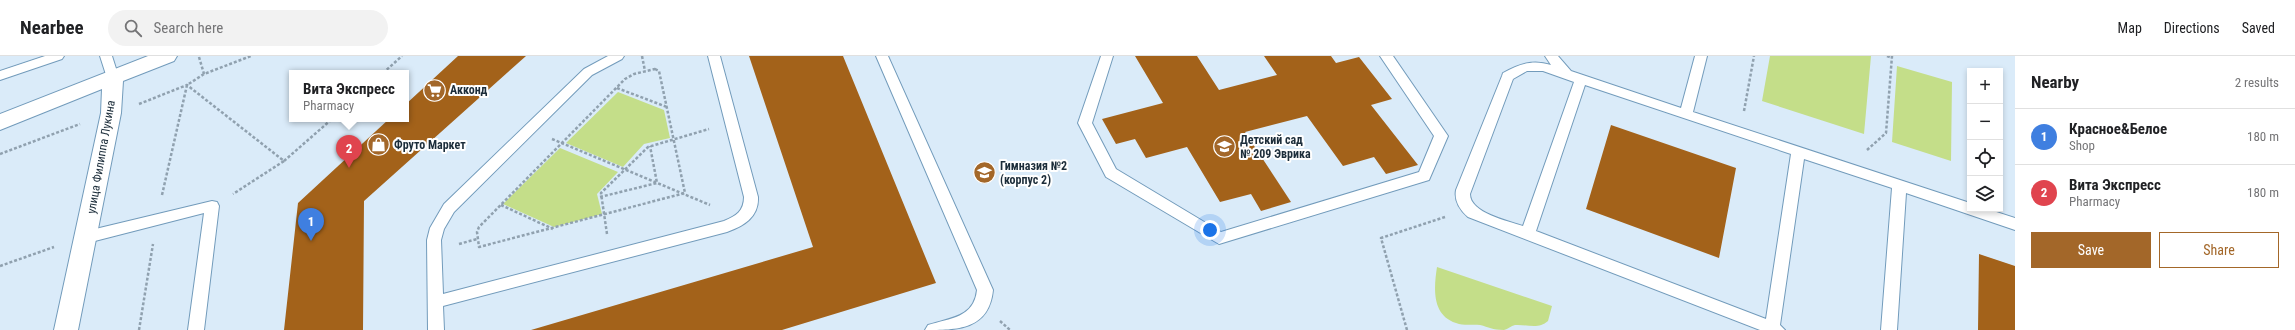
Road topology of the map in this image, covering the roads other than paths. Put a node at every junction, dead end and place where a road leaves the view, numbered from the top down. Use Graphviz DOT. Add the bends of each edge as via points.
graph roads {
  1 [pos="58,56"];
  2 [pos="106,56"];
  3 [pos="167,56"];
  4 [pos="618,56"];
  5 [pos="714,56"];
  6 [pos="882,56"];
  7 [pos="1107,56"];
  8 [pos="1386,56"];
  9 [pos="1551,56"];
  10 [pos="1701,56"];
  11 [pos="1566,74"];
  12 [pos="0,76"];
  13 [pos="113,78"];
  14 [pos="1580,79"];
  15 [pos="1686,114"];
  16 [pos="0,122"];
  17 [pos="1798,152"];
  18 [pos="1899,186"];
  19 [pos="2015,224"];
  20 [pos="1528,234"];
  21 [pos="87,237"];
  22 [pos="435,302"];
  23 [pos="1775,329"];
  24 [pos="66,330"];
  25 [pos="196,330"];
  26 [pos="436,330"];
  27 [pos="933,330"];
  28 [pos="1889,330"];
  1 -- 12 [label="lane"];
  2 -- 13 [label="lane"];
  3 -- 13 [label="street"];
  4 -- 22 [label="lane" via="588,72 449,208 434,240"];
  5 -- 22 [label="lane" via="751,197 750,209 742,219 727,226"];
  6 -- 27 [label="lane" via="985,290 986,299 977,314 969,320"];
  7 -- 8 [label="lane" via="1085,123 1111,173 1219,238 1424,176 1441,136"];
  9 -- 11 [label="lane"];
  10 -- 15 [label="lane"];
  11 -- 14 [label="lane"];
  11 -- 20 [label="lane" via="1533,66 1514,71 1508,76 1462,190 1462,197 1473,213"];
  13 -- 16 [label="street, улица Филиппа Лукина"];
  13 -- 21 [label="street, улица Филиппа Лукина" via="111,113"];
  14 -- 15 [label="lane"];
  14 -- 20 [label="lane"];
  15 -- 17 [label="lane"];
  17 -- 18 [label="lane"];
  17 -- 23 [label="lane"];
  18 -- 19 [label="lane"];
  18 -- 28 [label="lane"];
  20 -- 23 [label="lane"];
  21 -- 24 [label="street, улица Филиппа Лукина"];
  21 -- 25 [label="lane" via="212,206"];
  22 -- 26 [label="lane"];
}
